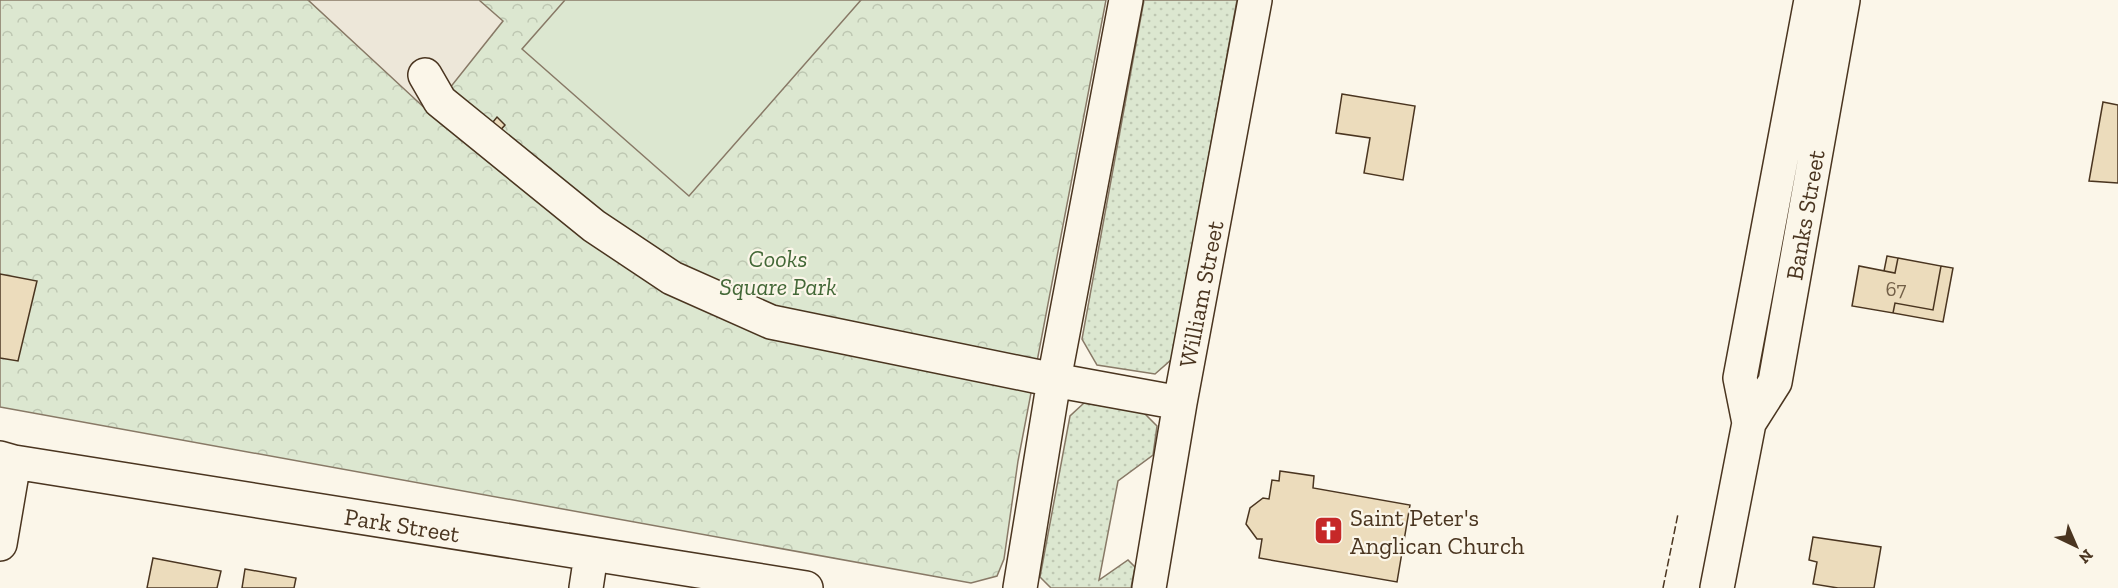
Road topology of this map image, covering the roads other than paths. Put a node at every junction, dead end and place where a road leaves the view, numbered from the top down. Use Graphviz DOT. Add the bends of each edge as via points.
graph roads {
  1 [pos="1126,0"];
  2 [pos="1256,0"];
  3 [pos="1811,0"];
  4 [pos="1843,0"];
  5 [pos="425,75"];
  6 [pos="1054,380"];
  7 [pos="1180,403"];
  8 [pos="1749,423"];
  9 [pos="7,460"];
  10 [pos="0,544"];
  11 [pos="591,555"];
  12 [pos="586,588"];
  13 [pos="806,588"];
  14 [pos="1020,588"];
  15 [pos="1149,588"];
  16 [pos="1716,588"];
  1 -- 6 [label="street"];
  2 -- 7 [label="street, William Street"];
  3 -- 8 [label="street, Banks Street" via="1740,378"];
  4 -- 8 [label="street, Banks Street" via="1775,382"];
  5 -- 6 [label="street" via="440,101 594,226 672,278 771,322"];
  6 -- 7 [label="street"];
  6 -- 14 [label="street"];
  7 -- 15 [label="street, William Street"];
  8 -- 16 [label="street, Banks Street"];
  9 -- 10 [label="street"];
  9 -- 11 [label="street, Park Street"];
  11 -- 12 [label="street"];
  11 -- 13 [label="street, Park Street"];
}
